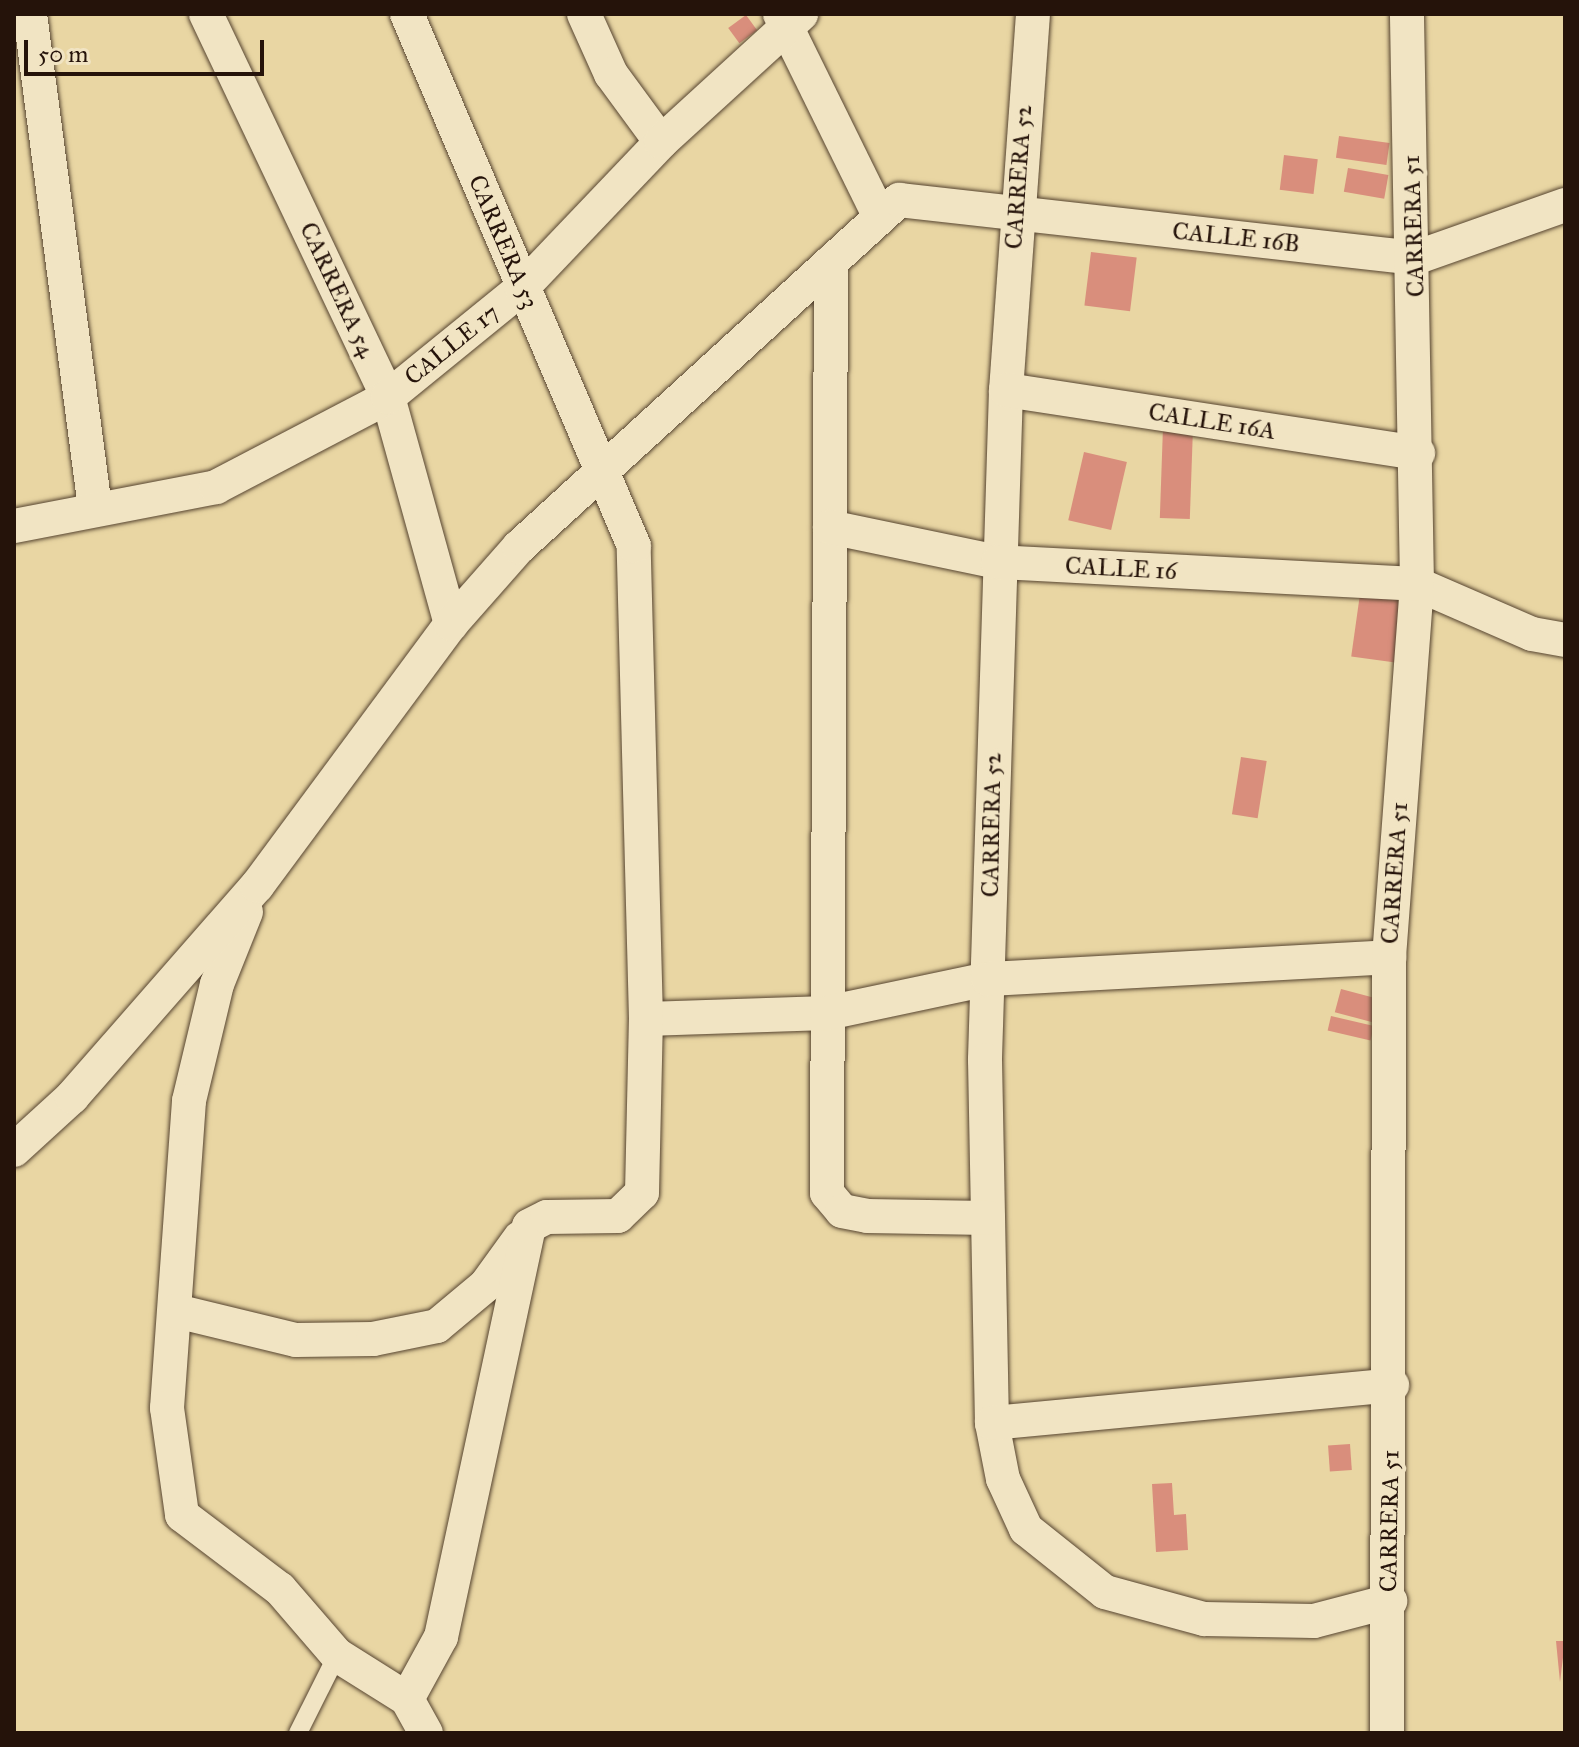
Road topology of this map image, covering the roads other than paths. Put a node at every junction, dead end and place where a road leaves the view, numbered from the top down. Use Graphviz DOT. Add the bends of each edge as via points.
graph roads {
  1 [pos="30,14"];
  2 [pos="206,14"];
  3 [pos="407,14"];
  4 [pos="584,14"];
  5 [pos="1033,14"];
  6 [pos="1407,14"];
  7 [pos="788,18"];
  8 [pos="661,142"];
  9 [pos="1565,205"];
  10 [pos="889,208"];
  11 [pos="1015,214"];
  12 [pos="1415,258"];
  13 [pos="831,262"];
  14 [pos="522,288"];
  15 [pos="1006,390"];
  16 [pos="388,397"];
  17 [pos="1418,453"];
  18 [pos="604,467"];
  19 [pos="95,509"];
  20 [pos="14,526"];
  21 [pos="830,527"];
  22 [pos="998,562"];
  23 [pos="1417,584"];
  24 [pos="451,624"];
  25 [pos="1565,640"];
  26 [pos="257,886"];
  27 [pos="1389,957"];
  28 [pos="988,979"];
  29 [pos="827,1013"];
  30 [pos="646,1019"];
  31 [pos="14,1150"];
  32 [pos="988,1218"];
  33 [pos="529,1226"];
  34 [pos="176,1311"];
  35 [pos="1392,1385"];
  36 [pos="992,1423"];
  37 [pos="1390,1601"];
  38 [pos="337,1655"];
  39 [pos="407,1699"];
  40 [pos="298,1733"];
  41 [pos="426,1733"];
  42 [pos="1387,1733"];
  1 -- 19 [label="street"];
  2 -- 16 [label="street, CARRERA 54"];
  3 -- 14 [label="street, CARRERA 53"];
  4 -- 8 [label="street" via="611,74"];
  5 -- 11 [label="street, CARRERA 52"];
  6 -- 12 [label="street, CARRERA 51"];
  7 -- 8 [label="street, CALLE 17"];
  7 -- 10 [label="street"];
  8 -- 14 [label="street, CALLE 17"];
  9 -- 12 [label="street, CALLE 16B"];
  10 -- 11 [label="street, CALLE 16B"];
  10 -- 13 [label="street"];
  11 -- 12 [label="street, CALLE 16B"];
  11 -- 15 [label="street, CARRERA 52"];
  12 -- 17 [label="street, CARRERA 51"];
  13 -- 18 [label="street"];
  13 -- 21 [label="street"];
  14 -- 16 [label="street, CALLE 17"];
  14 -- 18 [label="street, CARRERA 53"];
  15 -- 17 [label="street, CALLE 16A"];
  15 -- 22 [label="street, CARRERA 52"];
  16 -- 19 [label="street, CALLE 17" via="216,487"];
  16 -- 24 [label="street, CARRERA 54"];
  17 -- 23 [label="street, CARRERA 51"];
  18 -- 24 [label="street"];
  18 -- 30 [label="street, CARRERA 53" via="634,546"];
  19 -- 20 [label="street, CALLE 17"];
  21 -- 22 [label="street, CALLE 16"];
  21 -- 29 [label="street"];
  22 -- 23 [label="street, CALLE 16"];
  22 -- 28 [label="street, CARRERA 52"];
  23 -- 25 [label="street" via="1532,634"];
  23 -- 27 [label="street, CARRERA 51"];
  24 -- 26 [label="street"];
  26 -- 31 [label="street" via="72,1097"];
  26 -- 34 [label="street" via="217,984 189,1101"];
  27 -- 28 [label="street"];
  27 -- 35 [label="street, CARRERA 51"];
  28 -- 29 [label="street"];
  28 -- 32 [label="street, CARRERA 52"];
  29 -- 30 [label="street"];
  29 -- 32 [label="street" via="827,1193 842,1211 867,1216"];
  30 -- 33 [label="street, CARRERA 53" via="642,1193 618,1216 547,1217"];
  32 -- 36 [label="street, CARRERA 52"];
  33 -- 34 [label="street" via="486,1285 437,1326 373,1339 296,1340"];
  33 -- 39 [label="street" via="441,1637"];
  34 -- 38 [label="street" via="167,1408 182,1515 280,1589"];
  35 -- 36 [label="street"];
  35 -- 37 [label="street, CARRERA 51"];
  36 -- 37 [label="street, CARRERA 52" via="1003,1479 1026,1529 1105,1592 1204,1619 1314,1621"];
  37 -- 42 [label="street, CARRERA 51"];
  38 -- 39 [label="street"];
  38 -- 40 [label="lane"];
  39 -- 41 [label="street"];
}
